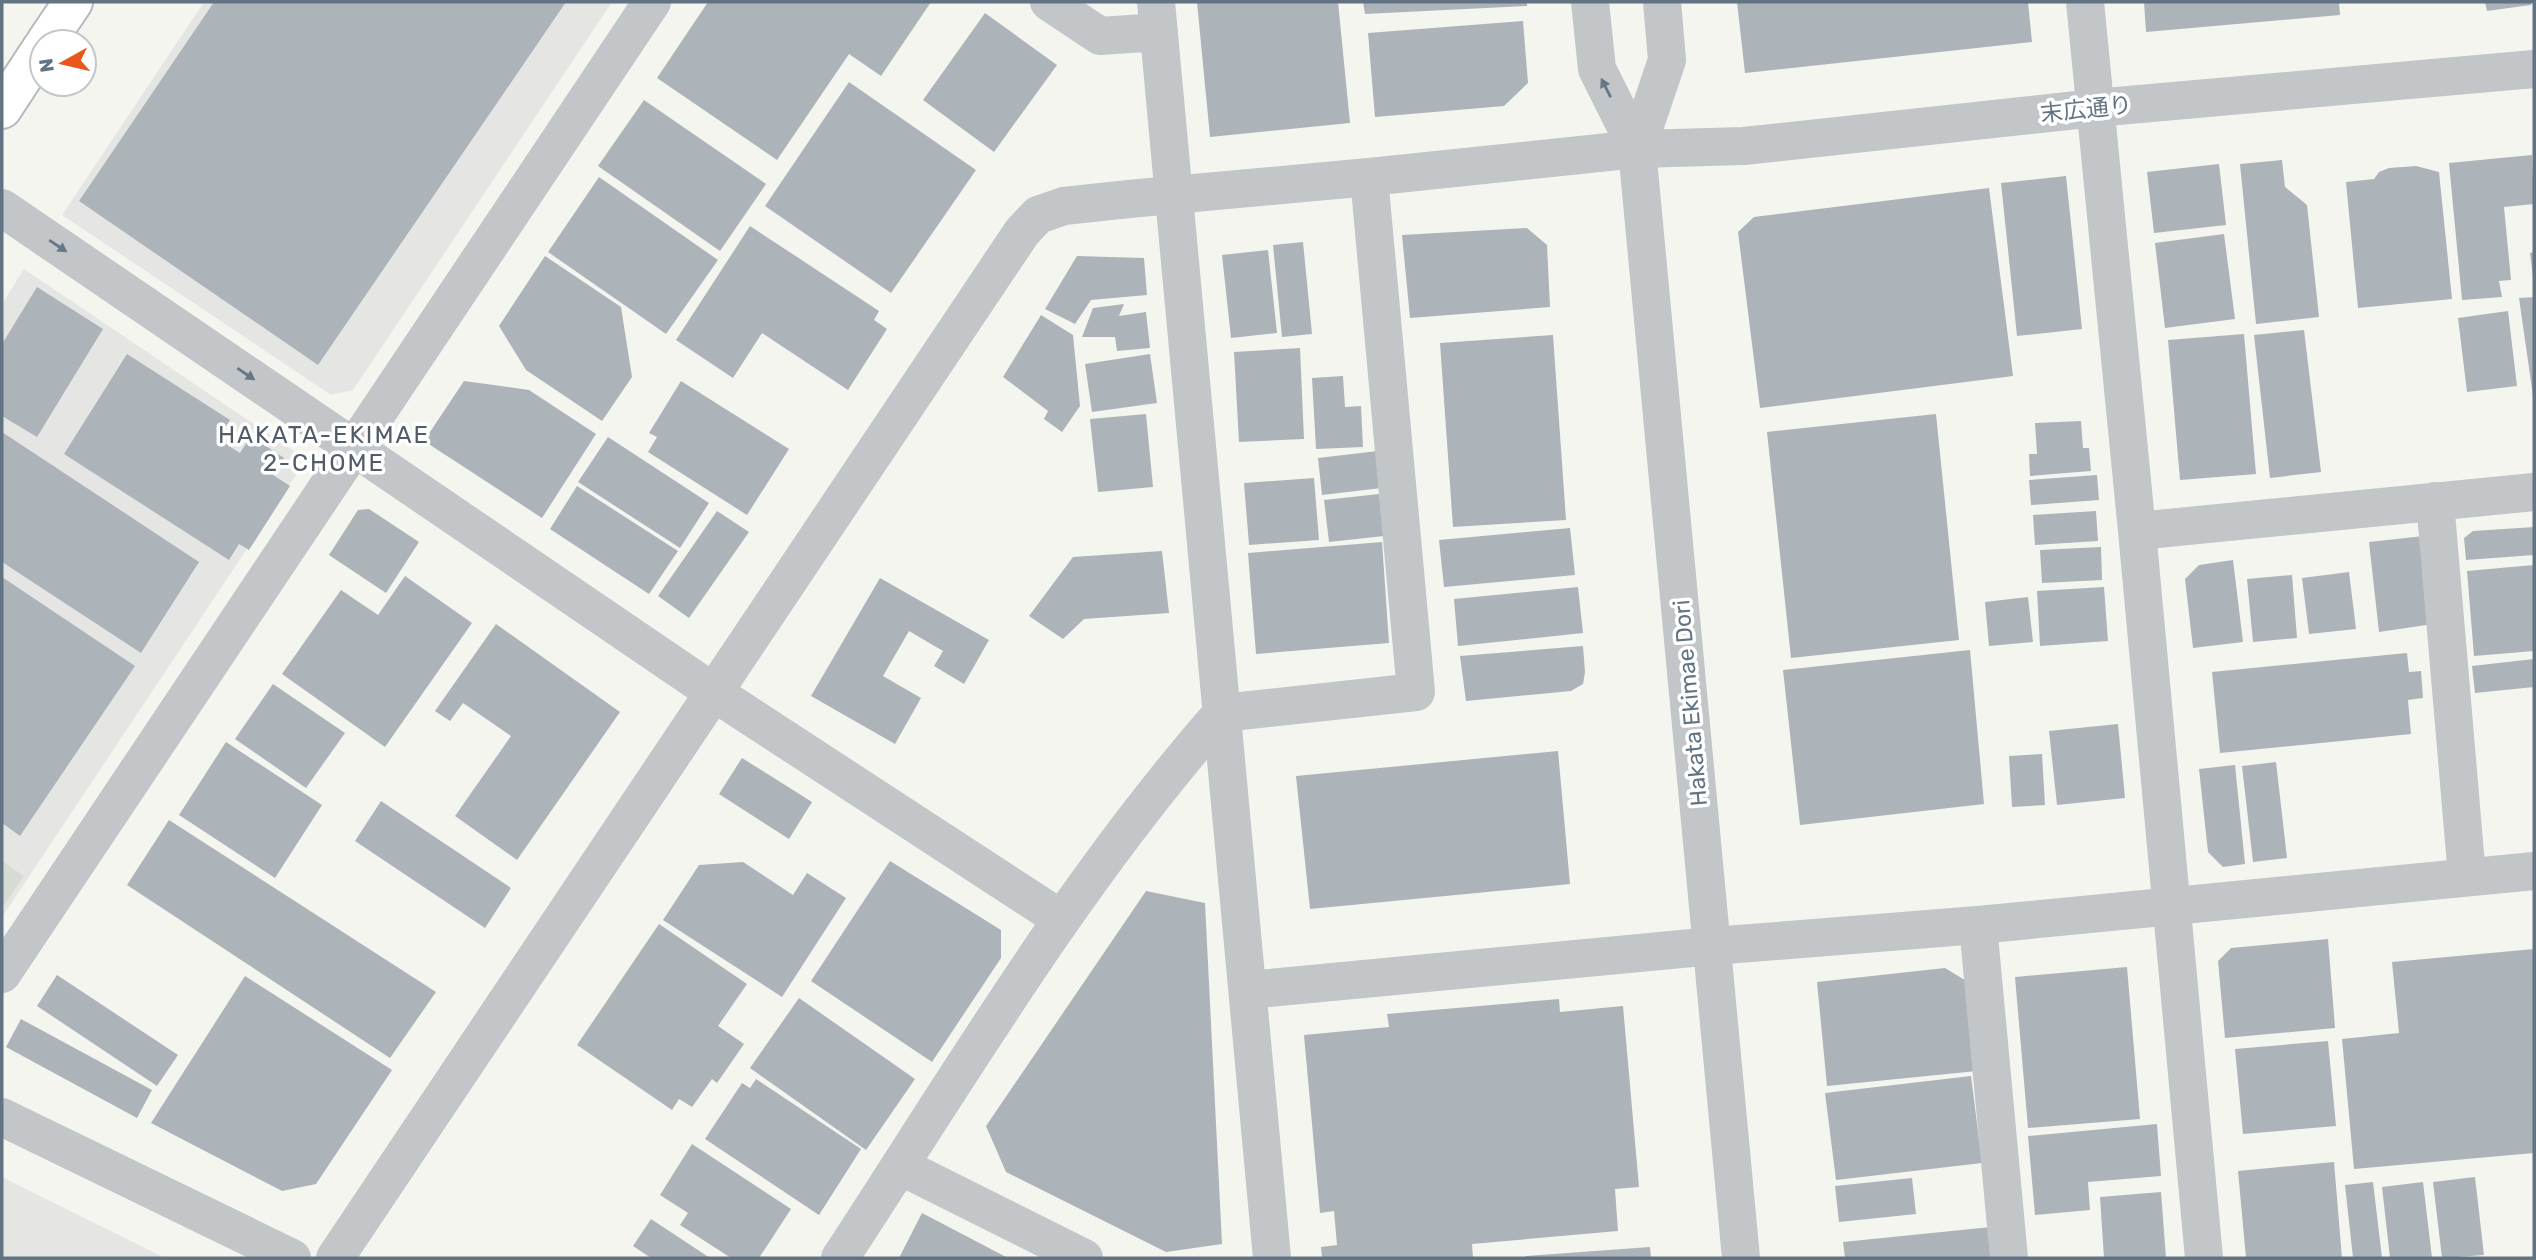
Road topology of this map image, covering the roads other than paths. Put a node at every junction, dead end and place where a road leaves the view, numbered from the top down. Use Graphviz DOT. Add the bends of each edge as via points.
graph roads {
  1 [pos="73,2"];
  2 [pos="652,2"];
  3 [pos="1049,2"];
  4 [pos="1662,2"];
  5 [pos="2085,2"];
  6 [pos="1593,10"];
  7 [pos="1158,17"];
  8 [pos="55,28"];
  9 [pos="28,69"];
  10 [pos="2534,69"];
  11 [pos="2095,108"];
  12 [pos="2,109"];
  13 [pos="1637,149"];
  14 [pos="1368,177"];
  15 [pos="1174,194"];
  16 [pos="2,208"];
  17 [pos="353,447"];
  18 [pos="2534,492"];
  19 [pos="2435,501"];
  20 [pos="2137,531"];
  21 [pos="713,692"];
  22 [pos="1222,713"];
  23 [pos="2534,871"];
  24 [pos="2467,877"];
  25 [pos="2171,907"];
  26 [pos="1061,919"];
  27 [pos="1978,925"];
  28 [pos="1713,946"];
  29 [pos="2,974"];
  30 [pos="1248,990"];
  31 [pos="2,1117"];
  32 [pos="900,1166"];
  33 [pos="292,1258"];
  34 [pos="335,1258"];
  35 [pos="840,1258"];
  36 [pos="1084,1258"];
  37 [pos="1272,1258"];
  38 [pos="1741,1258"];
  39 [pos="2008,1258"];
  40 [pos="2204,1258"];
  1 -- 8 [label="main road"];
  2 -- 17 [label="street"];
  3 -- 7 [label="street" via="1100,36"];
  4 -- 13 [label="street, Hakata Ekimae Dori" via="1667,60"];
  5 -- 11 [label="street"];
  13 -- 6 [label="street, Hakata Ekimae Dori, one-way" via="1597,69"];
  7 -- 15 [label="street"];
  9 -- 12 [label="main road"];
  10 -- 11 [label="street, 末広通り"];
  11 -- 13 [label="street, 末広通り" via="1744,146"];
  11 -- 20 [label="street"];
  13 -- 14 [label="street, 末広通り"];
  13 -- 28 [label="street, Hakata Ekimae Dori"];
  14 -- 15 [label="street, 末広通り"];
  14 -- 22 [label="street" via="1416,692"];
  15 -- 21 [label="street, 末広通り" via="1064,206 1038,215 1022,232"];
  15 -- 22 [label="street"];
  16 -- 17 [label="street, one-way"];
  17 -- 21 [label="street"];
  17 -- 29 [label="street"];
  18 -- 19 [label="street"];
  19 -- 20 [label="street"];
  19 -- 24 [label="street"];
  20 -- 25 [label="street"];
  21 -- 26 [label="street"];
  21 -- 34 [label="street, 末広通り"];
  22 -- 26 [label="street" via="1168,774"];
  22 -- 30 [label="street"];
  23 -- 24 [label="street"];
  24 -- 25 [label="street"];
  25 -- 27 [label="street"];
  25 -- 40 [label="street"];
  26 -- 32 [label="street"];
  27 -- 28 [label="street"];
  27 -- 39 [label="street"];
  28 -- 30 [label="street"];
  28 -- 38 [label="street, Hakata Ekimae Dori"];
  30 -- 37 [label="street"];
  31 -- 33 [label="street"];
  32 -- 35 [label="street"];
  32 -- 36 [label="street"];
}
